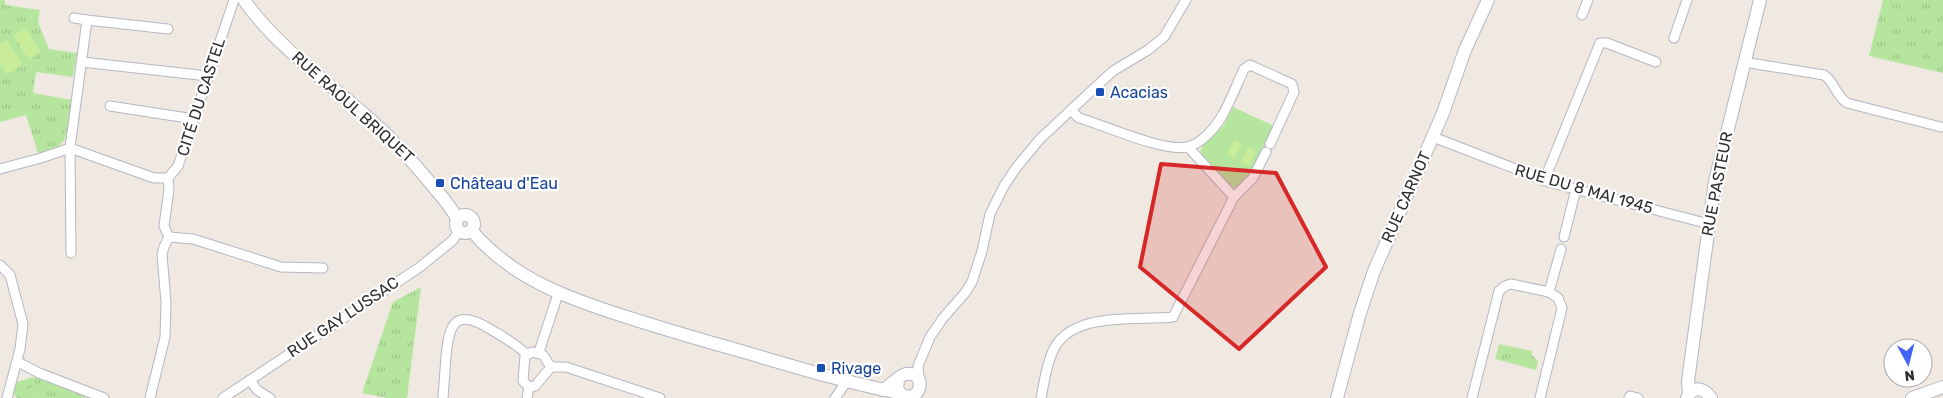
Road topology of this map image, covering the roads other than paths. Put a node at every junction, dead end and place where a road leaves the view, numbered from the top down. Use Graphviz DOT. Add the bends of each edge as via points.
graph roads {
  1 [pos="234,0"];
  2 [pos="244,0"];
  3 [pos="1186,0"];
  4 [pos="1488,0"];
  5 [pos="1588,0"];
  6 [pos="1687,0"];
  7 [pos="1760,0"];
  8 [pos="1582,15"];
  9 [pos="74,18"];
  10 [pos="87,20"];
  11 [pos="168,29"];
  12 [pos="1674,38"];
  13 [pos="82,62"];
  14 [pos="1656,62"];
  15 [pos="1744,62"];
  16 [pos="208,76"];
  17 [pos="110,106"];
  18 [pos="1071,110"];
  19 [pos="194,119"];
  20 [pos="1941,127"];
  21 [pos="1432,137"];
  22 [pos="1188,147"];
  23 [pos="70,148"];
  24 [pos="0,169"];
  25 [pos="168,178"];
  26 [pos="1544,181"];
  27 [pos="1576,189"];
  28 [pos="1234,197"];
  29 [pos="1709,224"];
  30 [pos="458,225"];
  31 [pos="169,237"];
  32 [pos="1564,237"];
  33 [pos="1561,249"];
  34 [pos="71,253"];
  35 [pos="0,265"];
  36 [pos="323,268"];
  37 [pos="1550,292"];
  38 [pos="558,294"];
  39 [pos="539,352"];
  40 [pos="527,355"];
  41 [pos="18,362"];
  42 [pos="918,366"];
  43 [pos="551,367"];
  44 [pos="1690,372"];
  45 [pos="902,376"];
  46 [pos="250,380"];
  47 [pos="847,381"];
  48 [pos="529,387"];
  49 [pos="1943,387"];
  50 [pos="883,390"];
  51 [pos="911,394"];
  52 [pos="1688,396"];
  53 [pos="1708,396"];
  54 [pos="6,398"];
  55 [pos="104,398"];
  56 [pos="150,398"];
  57 [pos="223,398"];
  58 [pos="270,398"];
  59 [pos="442,398"];
  60 [pos="527,398"];
  61 [pos="660,398"];
  62 [pos="835,398"];
  63 [pos="1041,398"];
  64 [pos="1337,398"];
  65 [pos="1472,398"];
  66 [pos="1540,398"];
  67 [pos="1629,398"];
  68 [pos="1638,398"];
  69 [pos="1912,398"];
  1 -- 16 [label="street, CITÉ DU CASTEL"];
  2 -- 30 [label="main road, RUE RAOUL BRIQUET" via="260,22 411,158 452,208"];
  3 -- 18 [label="street" via="1164,37 1113,71"];
  4 -- 21 [label="main road, RUE CARNOT"];
  5 -- 8 [label="street"];
  6 -- 12 [label="street"];
  7 -- 15 [label="main road, RUE PASTEUR"];
  9 -- 10 [label="street"];
  10 -- 11 [label="street"];
  10 -- 13 [label="street"];
  13 -- 16 [label="street"];
  13 -- 23 [label="street"];
  14 -- 26 [label="street" via="1600,43"];
  15 -- 20 [label="street" via="1824,75 1829,78 1839,98 1847,103"];
  15 -- 29 [label="main road, RUE PASTEUR" via="1715,180"];
  16 -- 19 [label="street, CITÉ DU CASTEL"];
  17 -- 19 [label="street"];
  18 -- 22 [label="street" via="1079,118 1145,141 1176,148"];
  18 -- 42 [label="street" via="1028,152 1004,186 990,214 972,282 930,337"];
  19 -- 25 [label="street, CITÉ DU CASTEL" via="178,166"];
  21 -- 26 [label="street, RUE DU 8 MAI 1945"];
  21 -- 64 [label="main road, RUE CARNOT" via="1374,271"];
  22 -- 28 [label="street"];
  22 -- 28 [label="street" via="1215,126 1244,69 1250,65 1292,84 1294,92 1253,178"];
  23 -- 24 [label="street"];
  23 -- 25 [label="street" via="154,178"];
  23 -- 34 [label="street"];
  25 -- 31 [label="street, CITÉ DU CASTEL" via="164,226"];
  26 -- 27 [label="street, RUE DU 8 MAI 1945"];
  27 -- 29 [label="street, RUE DU 8 MAI 1945"];
  27 -- 32 [label="street"];
  28 -- 63 [label="street" via="1173,317 1104,320 1070,331 1052,352"];
  29 -- 44 [label="main road, RUE PASTEUR"];
  30 -- 38 [label="main road" via="462,215 471,217 475,224 472,231 502,260"];
  30 -- 46 [label="street, RUE GAY LUSSAC" via="453,240 420,267"];
  31 -- 36 [label="street" via="193,239 281,267"];
  31 -- 56 [label="street, CITÉ DU CASTEL" via="162,254 165,337"];
  33 -- 37 [label="street"];
  35 -- 41 [label="street" via="10,275 23,324"];
  37 -- 65 [label="street" via="1511,284 1499,291"];
  37 -- 66 [label="street" via="1558,298 1562,308"];
  38 -- 39 [label="street"];
  38 -- 47 [label="main road" via="692,337"];
  39 -- 40 [label="street"];
  39 -- 43 [label="street"];
  40 -- 48 [label="street" via="523,381"];
  40 -- 59 [label="street" via="520,347 479,322 459,320 448,336"];
  41 -- 54 [label="street"];
  41 -- 55 [label="street"];
  42 -- 45 [label="street"];
  42 -- 51 [label="street"];
  43 -- 48 [label="street" via="535,386"];
  43 -- 61 [label="street" via="566,367"];
  44 -- 52 [label="main road, RUE PASTEUR"];
  44 -- 53 [label="main road" via="1695,383"];
  45 -- 50 [label="main road"];
  45 -- 51 [label="main road" via="896,387"];
  45 -- 51 [label="main road" via="915,375"];
  46 -- 57 [label="street, RUE GAY LUSSAC"];
  46 -- 58 [label="street" via="257,390"];
  47 -- 50 [label="main road"];
  47 -- 62 [label="street"];
  48 -- 60 [label="street"];
  49 -- 69 [label="main road"];
  50 -- 51 [label="main road"];
  52 -- 53 [label="main road" via="1695,390"];
  67 -- 68 [label="street"];
}
